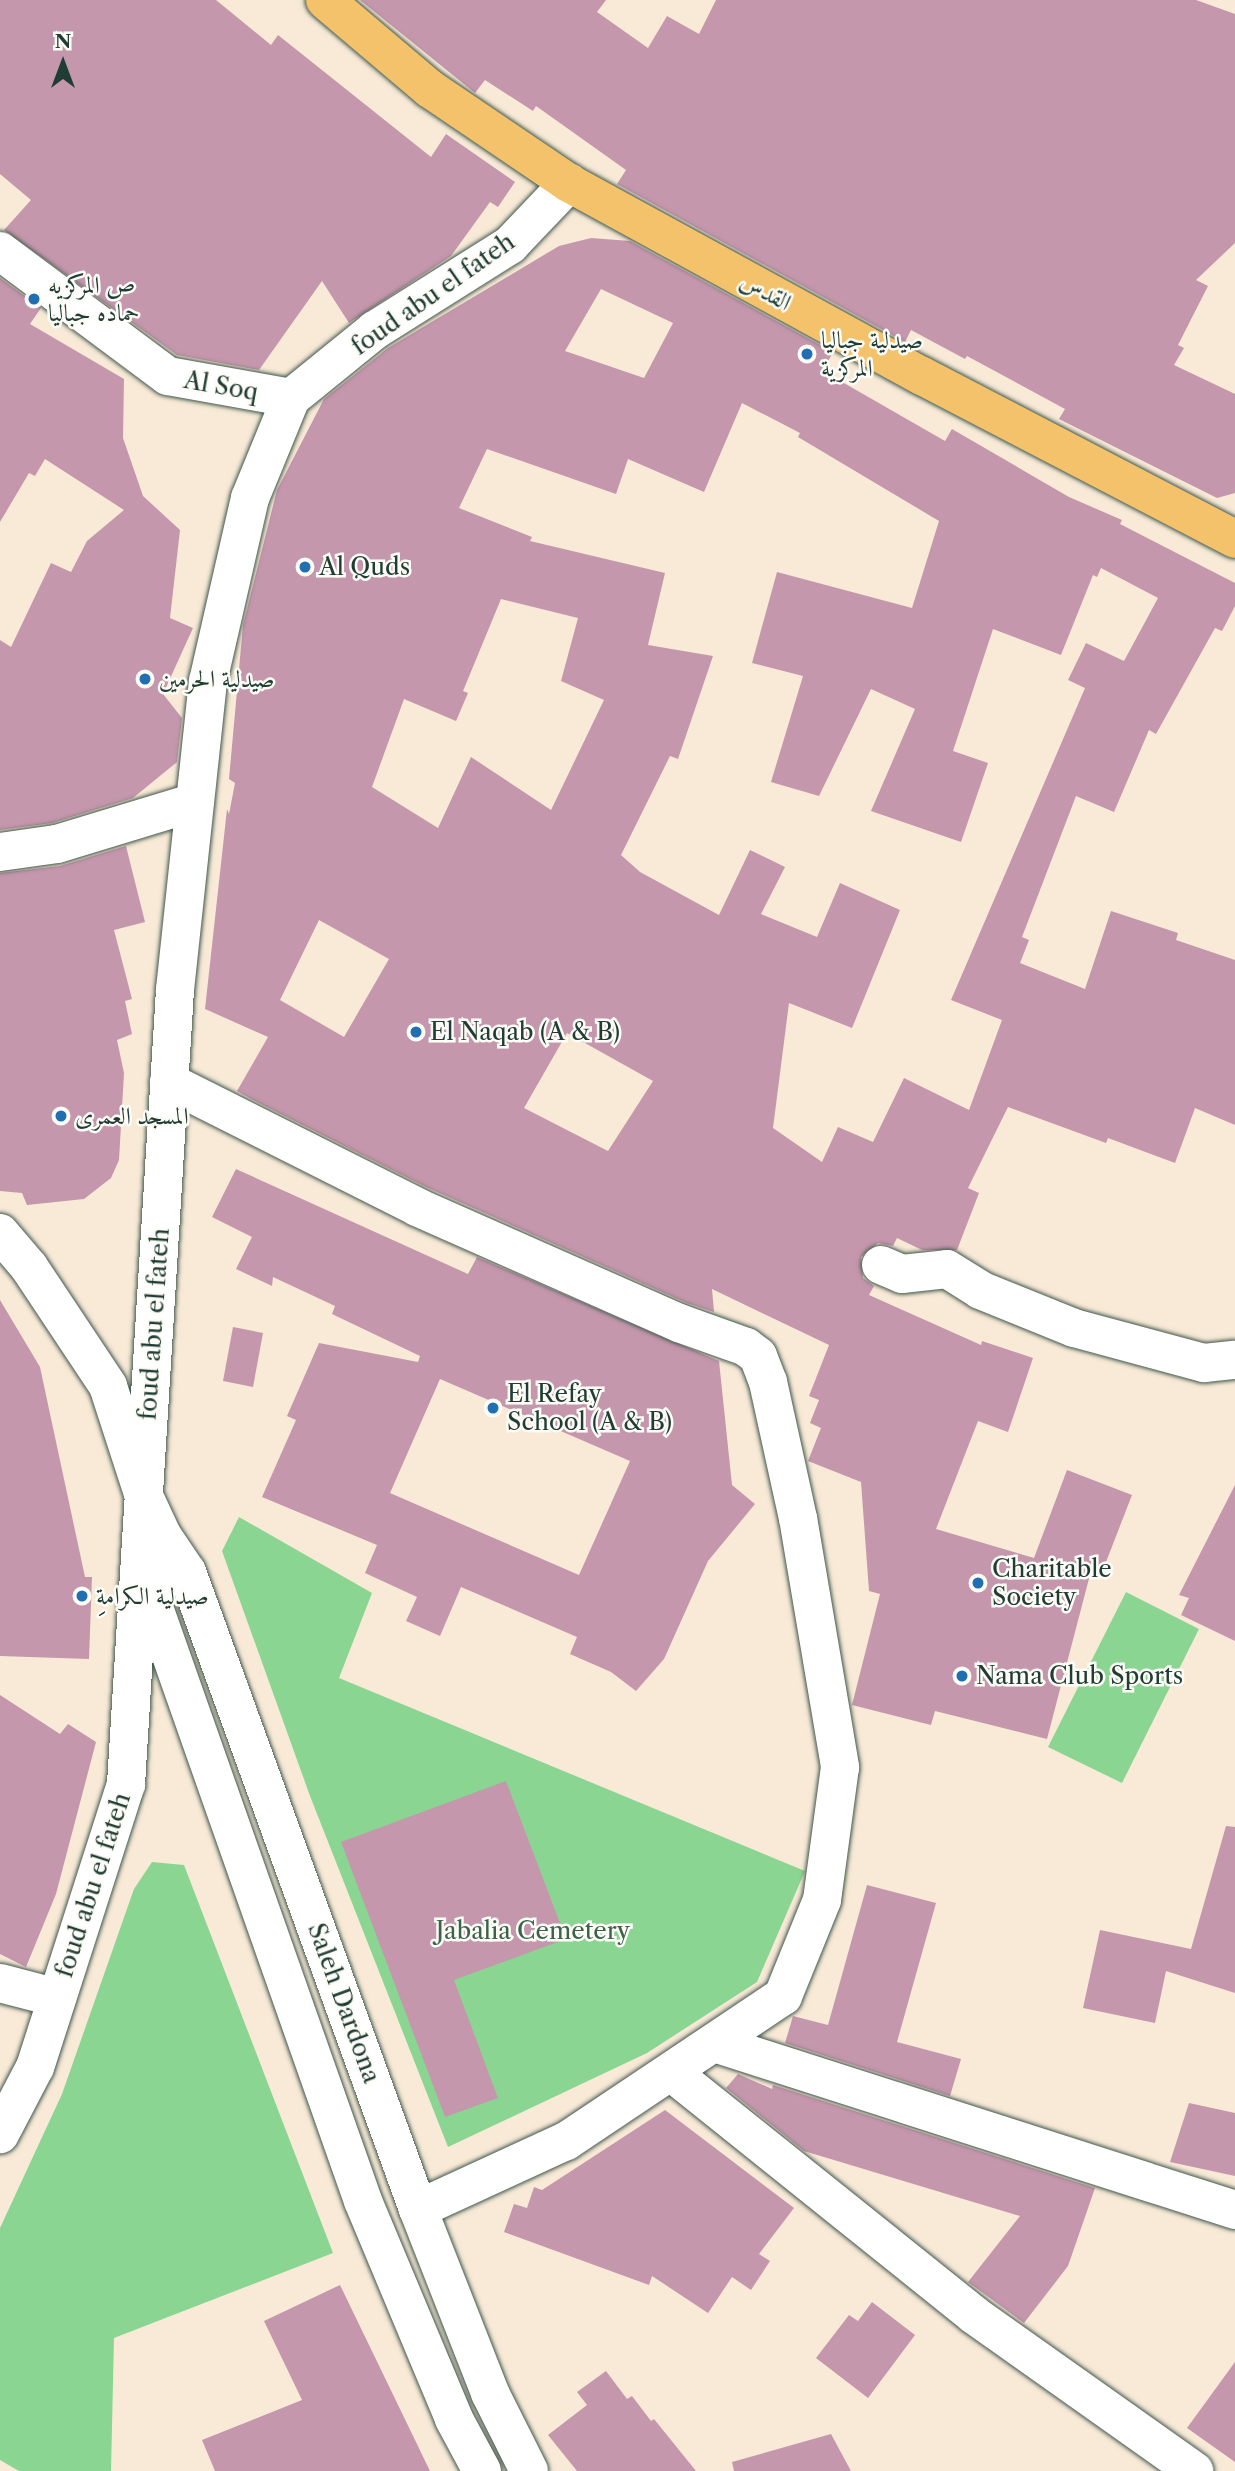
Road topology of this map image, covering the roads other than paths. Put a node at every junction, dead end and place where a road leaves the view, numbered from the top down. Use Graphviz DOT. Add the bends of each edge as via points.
graph roads {
  1 [pos="325,0"];
  2 [pos="569,183"];
  3 [pos="0,251"];
  4 [pos="291,398"];
  5 [pos="250,498"];
  6 [pos="1235,537"];
  7 [pos="195,803"];
  8 [pos="0,852"];
  9 [pos="169,1082"];
  10 [pos="0,1233"];
  11 [pos="881,1265"];
  12 [pos="1235,1360"];
  13 [pos="144,1494"];
  14 [pos="162,1535"];
  15 [pos="0,1983"];
  16 [pos="57,1998"];
  17 [pos="714,2043"];
  18 [pos="671,2072"];
  19 [pos="0,2134"];
  20 [pos="418,2209"];
  21 [pos="1235,2210"];
  22 [pos="482,2471"];
  23 [pos="529,2471"];
  24 [pos="1194,2471"];
  1 -- 2 [label="main road, القدس" via="430,89"];
  2 -- 4 [label="street, foud abu el fateh" via="510,245 376,330"];
  2 -- 6 [label="main road, القدس" via="922,376"];
  3 -- 4 [label="street, Al Soq" via="168,376"];
  4 -- 5 [label="street, Al Soq"];
  5 -- 7 [label="street, foud abu el fateh" via="208,681"];
  7 -- 8 [label="street" via="57,844"];
  7 -- 9 [label="street, foud abu el fateh"];
  9 -- 13 [label="street, foud abu el fateh"];
  9 -- 17 [label="street" via="417,1208 679,1323 719,1335 758,1356 798,1518 839,1767 822,1900 783,1996"];
  10 -- 13 [label="street, Saleh Dardona" via="29,1267 108,1386"];
  11 -- 12 [label="street" via="902,1274 947,1269 980,1290 1074,1328 1203,1363"];
  13 -- 14 [label="street, Saleh Dardona"];
  13 -- 16 [label="street, foud abu el fateh" via="126,1784"];
  14 -- 20 [label="street, Saleh Dardona" via="187,1572"];
  14 -- 22 [label="street, Saleh Dardona" via="150,1596 363,2201 454,2419"];
  15 -- 16 [label="street"];
  16 -- 19 [label="street, foud abu el fateh" via="35,2067"];
  17 -- 18 [label="street"];
  17 -- 21 [label="street"];
  18 -- 20 [label="street" via="566,2141"];
  18 -- 24 [label="street" via="974,2315"];
  20 -- 23 [label="street, Saleh Dardona" via="490,2393"];
}
